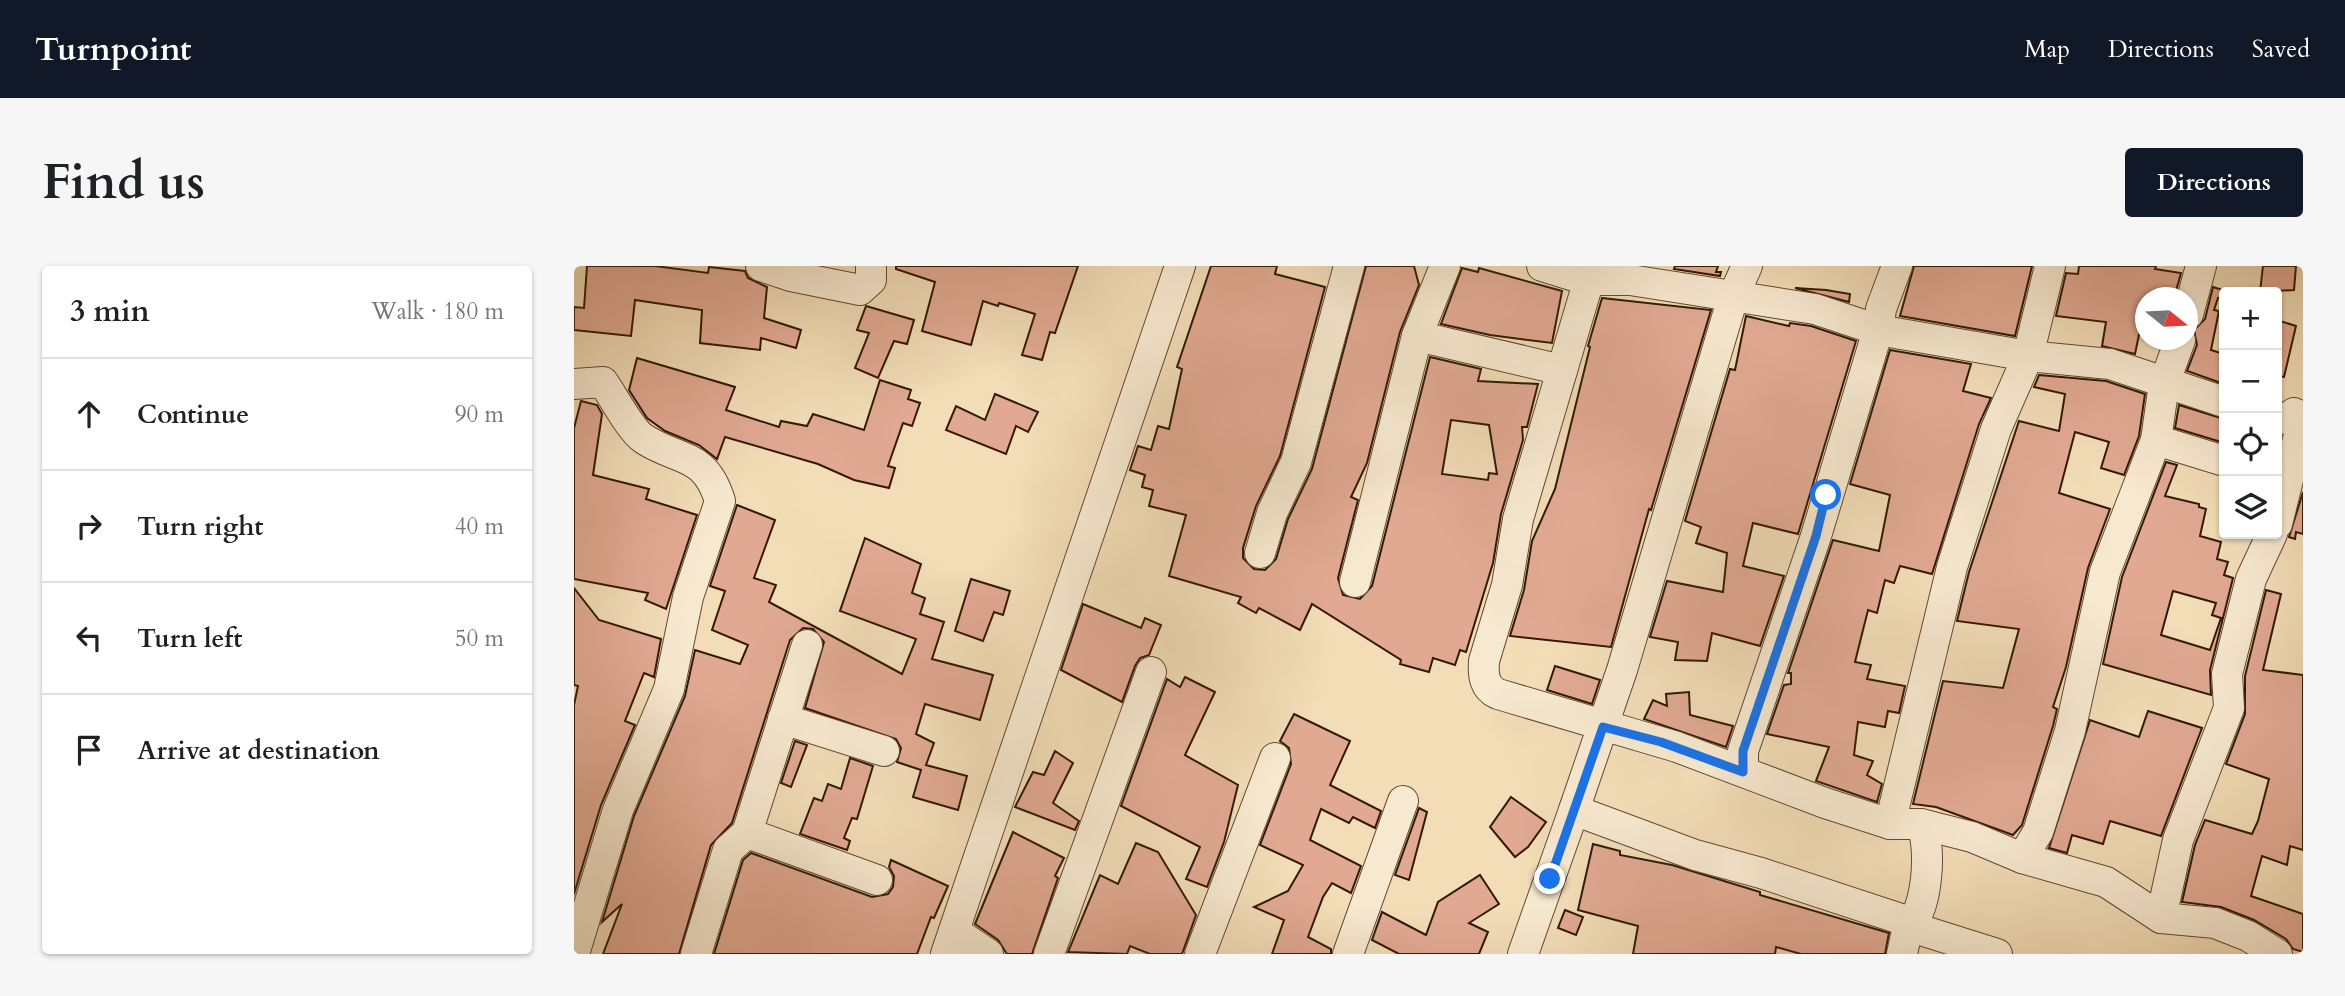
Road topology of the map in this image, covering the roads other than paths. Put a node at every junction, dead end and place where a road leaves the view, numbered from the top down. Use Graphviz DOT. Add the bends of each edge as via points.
graph roads {
  1 [pos="761,266"];
  2 [pos="870,266"];
  3 [pos="1180,266"];
  4 [pos="1349,266"];
  5 [pos="1445,266"];
  6 [pos="1542,266"];
  7 [pos="1747,266"];
  8 [pos="1897,266"];
  9 [pos="2050,266"];
  10 [pos="2201,266"];
  11 [pos="791,271"];
  12 [pos="1590,273"];
  13 [pos="2195,287"];
  14 [pos="1733,297"];
  15 [pos="1878,330"];
  16 [pos="1417,336"];
  17 [pos="2176,350"];
  18 [pos="2028,356"];
  19 [pos="1562,370"];
  20 [pos="574,384"];
  21 [pos="2164,384"];
  22 [pos="2219,400"];
  23 [pos="2282,418"];
  24 [pos="2156,440"];
  25 [pos="2219,459"];
  26 [pos="2282,480"];
  27 [pos="2270,539"];
  28 [pos="1260,552"];
  29 [pos="1355,582"];
  30 [pos="807,645"];
  31 [pos="1151,672"];
  32 [pos="783,719"];
  33 [pos="1603,727"];
  34 [pos="884,751"];
  35 [pos="1275,758"];
  36 [pos="1743,772"];
  37 [pos="1403,801"];
  38 [pos="1574,810"];
  39 [pos="1890,824"];
  40 [pos="1921,824"];
  41 [pos="747,834"];
  42 [pos="2022,858"];
  43 [pos="877,880"];
  44 [pos="2161,918"];
  45 [pos="1907,935"];
  46 [pos="950,942"];
  47 [pos="574,954"];
  48 [pos="696,954"];
  49 [pos="988,954"];
  50 [pos="1049,954"];
  51 [pos="1200,954"];
  52 [pos="1348,954"];
  53 [pos="1523,954"];
  54 [pos="1997,954"];
  55 [pos="2277,954"];
  1 -- 11 [label="street"];
  2 -- 11 [label="street" via="871,280 860,290"];
  3 -- 46 [label="street"];
  4 -- 28 [label="street" via="1296,462"];
  5 -- 16 [label="street"];
  6 -- 12 [label="street"];
  7 -- 14 [label="street"];
  8 -- 15 [label="street"];
  9 -- 18 [label="street"];
  10 -- 13 [label="street"];
  12 -- 14 [label="street"];
  12 -- 19 [label="street"];
  14 -- 15 [label="street" via="1815,309"];
  14 -- 33 [label="street"];
  15 -- 18 [label="street"];
  15 -- 36 [label="street" via="1816,536 1743,751"];
  16 -- 19 [label="street"];
  16 -- 29 [label="street"];
  17 -- 21 [label="street"];
  18 -- 21 [label="street" via="2110,364"];
  18 -- 39 [label="street" via="1996,429 1952,567"];
  19 -- 33 [label="street" via="1518,519 1507,585 1483,674 1493,692"];
  20 -- 47 [label="street" via="603,382 642,439 701,465 720,501 688,597 669,689 618,810"];
  21 -- 22 [label="street"];
  21 -- 24 [label="street"];
  23 -- 26 [label="street" via="2294,413 2302,419"];
  24 -- 25 [label="street"];
  24 -- 42 [label="street" via="2105,572 2070,731 2038,832"];
  27 -- 44 [label="street" via="2250,579 2227,674 2229,708 2178,840"];
  30 -- 32 [label="street"];
  31 -- 50 [label="street"];
  32 -- 34 [label="street"];
  32 -- 41 [label="street"];
  33 -- 36 [label="street"];
  33 -- 38 [label="street"];
  35 -- 51 [label="street"];
  36 -- 39 [label="street"];
  37 -- 52 [label="street"];
  38 -- 45 [label="street" via="1695,855 1761,873"];
  38 -- 53 [label="street"];
  39 -- 40 [label="street"];
  40 -- 42 [label="street"];
  40 -- 45 [label="street" via="1928,836 1922,897"];
  41 -- 43 [label="street"];
  41 -- 48 [label="street" via="728,850"];
  42 -- 44 [label="street" via="2106,882"];
  44 -- 55 [label="street" via="2215,923"];
  45 -- 54 [label="street"];
  46 -- 49 [label="street"];
}
